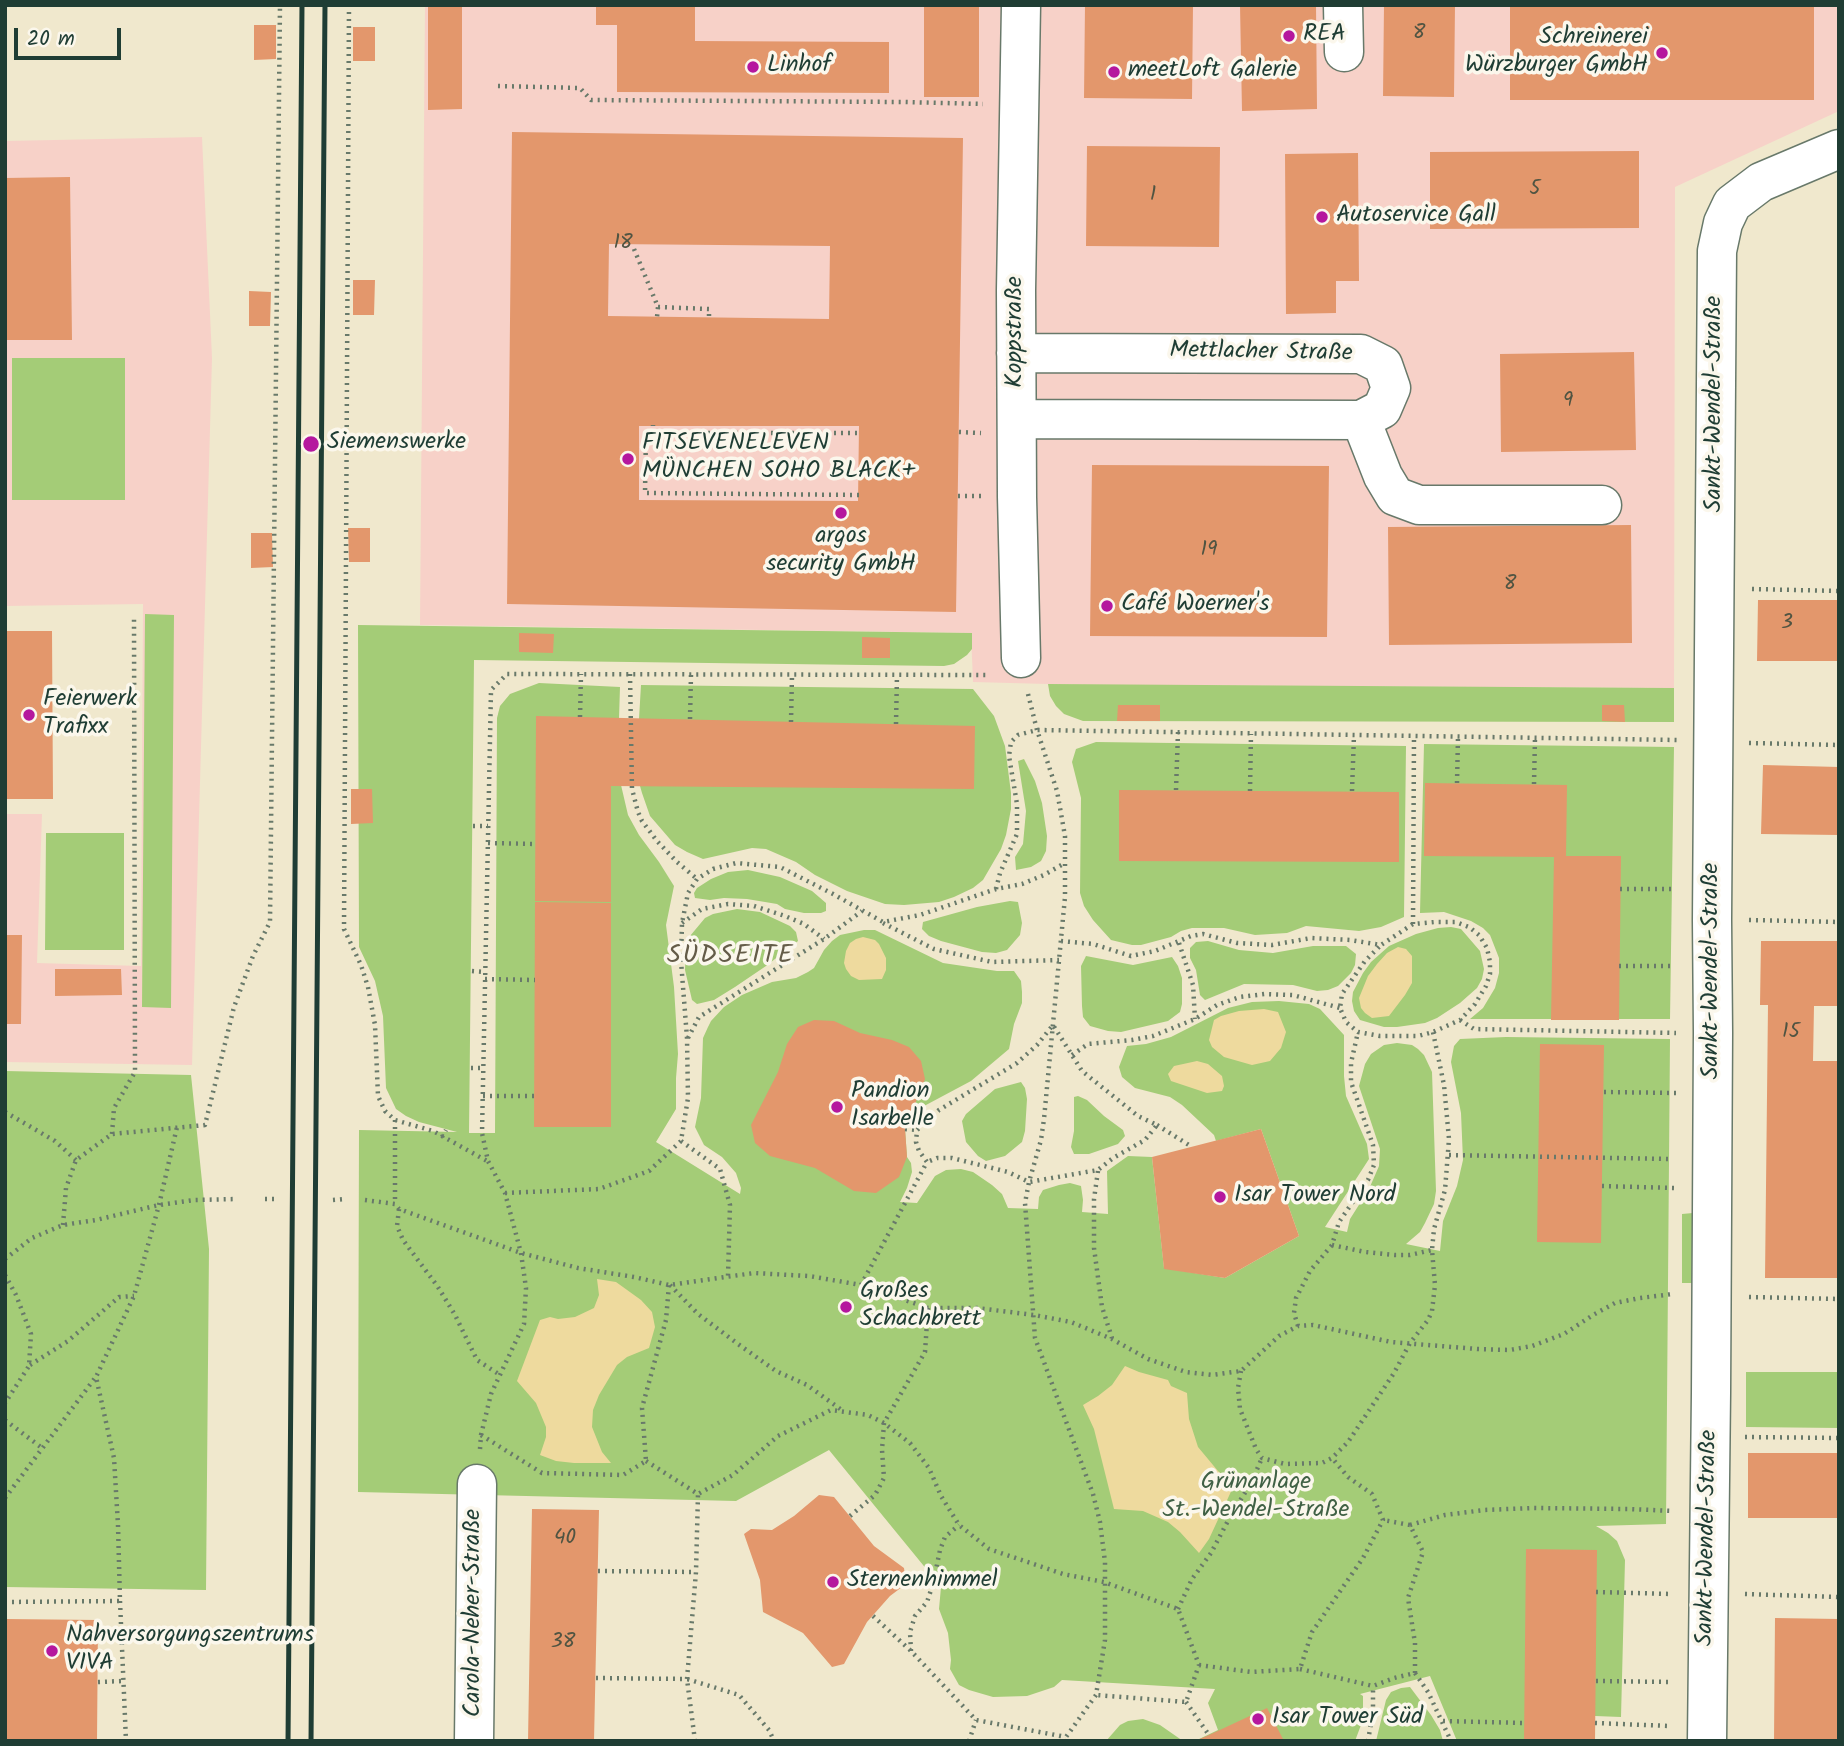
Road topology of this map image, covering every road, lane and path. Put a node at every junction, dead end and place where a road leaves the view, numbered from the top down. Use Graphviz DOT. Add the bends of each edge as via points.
graph roads {
  1 [pos="280,5"];
  2 [pos="349,5"];
  3 [pos="1021,5"];
  4 [pos="1343,5"];
  5 [pos="1343,52"];
  6 [pos="498,86"];
  7 [pos="1019,105"];
  8 [pos="1839,149"];
  9 [pos="634,249"];
  10 [pos="658,307"];
  11 [pos="657,317"];
  12 [pos="709,318"];
  13 [pos="1016,353"];
  14 [pos="1017,419"];
  15 [pos="1361,421"];
  16 [pos="653,425"];
  17 [pos="704,426"];
  18 [pos="653,433"];
  19 [pos="704,433"];
  20 [pos="859,433"];
  21 [pos="859,495"];
  22 [pos="1602,505"];
  23 [pos="1715,589"];
  24 [pos="1839,591"];
  25 [pos="134,617"];
  26 [pos="1022,667"];
  27 [pos="581,674"];
  28 [pos="629,674"];
  29 [pos="691,674"];
  30 [pos="792,675"];
  31 [pos="897,675"];
  32 [pos="580,717"];
  33 [pos="690,719"];
  34 [pos="791,722"];
  35 [pos="896,724"];
  36 [pos="1037,730"];
  37 [pos="1178,732"];
  38 [pos="1251,734"];
  39 [pos="1354,735"];
  40 [pos="1414,736"];
  41 [pos="1458,737"];
  42 [pos="1535,738"];
  43 [pos="1714,742"];
  44 [pos="1839,746"];
  45 [pos="1457,783"];
  46 [pos="1534,784"];
  47 [pos="1176,790"];
  48 [pos="1250,791"];
  49 [pos="1352,791"];
  50 [pos="473,826"];
  51 [pos="488,826"];
  52 [pos="488,843"];
  53 [pos="536,844"];
  54 [pos="1065,863"];
  55 [pos="697,879"];
  56 [pos="996,889"];
  57 [pos="1620,889"];
  58 [pos="1677,889"];
  59 [pos="862,911"];
  60 [pos="1712,920"];
  61 [pos="883,922"];
  62 [pos="1839,922"];
  63 [pos="682,923"];
  64 [pos="1413,925"];
  65 [pos="824,939"];
  66 [pos="1061,941"];
  67 [pos="1178,943"];
  68 [pos="1381,945"];
  69 [pos="1059,960"];
  70 [pos="1619,966"];
  71 [pos="1677,966"];
  72 [pos="472,971"];
  73 [pos="485,972"];
  74 [pos="485,979"];
  75 [pos="535,979"];
  76 [pos="1340,1008"];
  77 [pos="1195,1019"];
  78 [pos="1460,1020"];
  79 [pos="1053,1025"];
  80 [pos="1358,1032"];
  81 [pos="1433,1032"];
  82 [pos="1676,1033"];
  83 [pos="687,1038"];
  84 [pos="1072,1055"];
  85 [pos="471,1068"];
  86 [pos="483,1068"];
  87 [pos="1604,1092"];
  88 [pos="1676,1093"];
  89 [pos="483,1096"];
  90 [pos="534,1096"];
  91 [pos="5,1112"];
  92 [pos="395,1120"];
  93 [pos="1157,1125"];
  94 [pos="177,1127"];
  95 [pos="905,1129"];
  96 [pos="446,1130"];
  97 [pos="918,1130"];
  98 [pos="112,1134"];
  99 [pos="442,1137"];
  100 [pos="681,1142"];
  101 [pos="1192,1147"];
  102 [pos="1449,1155"];
  103 [pos="1669,1159"];
  104 [pos="76,1160"];
  105 [pos="488,1161"];
  106 [pos="927,1162"];
  107 [pos="1098,1170"];
  108 [pos="1029,1182"];
  109 [pos="1602,1186"];
  110 [pos="1675,1188"];
  111 [pos="505,1193"];
  112 [pos="237,1199"];
  113 [pos="265,1199"];
  114 [pos="277,1199"];
  115 [pos="345,1199"];
  116 [pos="333,1200"];
  117 [pos="365,1200"];
  118 [pos="159,1205"];
  119 [pos="397,1207"];
  120 [pos="63,1225"];
  121 [pos="1332,1245"];
  122 [pos="1432,1250"];
  123 [pos="521,1253"];
  124 [pos="5,1259"];
  125 [pos="5,1275"];
  126 [pos="728,1276"];
  127 [pos="669,1285"];
  128 [pos="861,1285"];
  129 [pos="1711,1295"];
  130 [pos="134,1296"];
  131 [pos="1839,1299"];
  132 [pos="928,1308"];
  133 [pos="1034,1315"];
  134 [pos="1298,1326"];
  135 [pos="1112,1339"];
  136 [pos="1410,1343"];
  137 [pos="29,1366"];
  138 [pos="1241,1371"];
  139 [pos="500,1375"];
  140 [pos="96,1377"];
  141 [pos="5,1403"];
  142 [pos="845,1412"];
  143 [pos="5,1420"];
  144 [pos="884,1423"];
  145 [pos="481,1436"];
  146 [pos="1738,1437"];
  147 [pos="1839,1438"];
  148 [pos="42,1448"];
  149 [pos="1262,1458"];
  150 [pos="1332,1458"];
  151 [pos="646,1461"];
  152 [pos="477,1484"];
  153 [pos="698,1494"];
  154 [pos="5,1498"];
  155 [pos="1674,1511"];
  156 [pos="850,1516"];
  157 [pos="1383,1520"];
  158 [pos="959,1525"];
  159 [pos="1410,1525"];
  160 [pos="598,1571"];
  161 [pos="696,1572"];
  162 [pos="1104,1582"];
  163 [pos="1596,1592"];
  164 [pos="1736,1593"];
  165 [pos="1673,1594"];
  166 [pos="1839,1597"];
  167 [pos="120,1601"];
  168 [pos="5,1602"];
  169 [pos="1178,1609"];
  170 [pos="873,1616"];
  171 [pos="911,1651"];
  172 [pos="1199,1665"];
  173 [pos="1300,1669"];
  174 [pos="1415,1673"];
  175 [pos="596,1678"];
  176 [pos="687,1679"];
  177 [pos="123,1681"];
  178 [pos="1596,1681"];
  179 [pos="98,1682"];
  180 [pos="1672,1682"];
  181 [pos="1373,1686"];
  182 [pos="1096,1695"];
  183 [pos="1186,1702"];
  184 [pos="976,1720"];
  185 [pos="1443,1721"];
  186 [pos="1525,1723"];
  187 [pos="1595,1723"];
  188 [pos="1671,1726"];
  189 [pos="1209,1735"];
  190 [pos="1066,1739"];
  191 [pos="126,1741"];
  192 [pos="474,1741"];
  193 [pos="695,1741"];
  194 [pos="774,1741"];
  195 [pos="968,1741"];
  196 [pos="1368,1741"];
  197 [pos="1451,1741"];
  198 [pos="1707,1741"];
  1 -- 94 [label="path" via="270,922 234,1007 205,1125"];
  2 -- 92 [label="path" via="344,929 368,987 378,1096"];
  3 -- 7 [label="street, Koppstraße"];
  4 -- 5 [label="street"];
  6 -- 7 [label="path" via="580,88 591,100"];
  7 -- 13 [label="street, Koppstraße"];
  8 -- 23 [label="street, Sankt-Wendel-Straße" via="1761,182 1732,204 1723,223 1717,251"];
  9 -- 10 [label="path"];
  10 -- 11 [label="path"];
  10 -- 12 [label="path" via="709,309"];
  13 -- 14 [label="street, Koppstraße"];
  13 -- 15 [label="street, Mettlacher Straße" via="1361,354 1383,365 1391,388 1381,409"];
  14 -- 15 [label="street"];
  14 -- 26 [label="street, Koppstraße"];
  15 -- 22 [label="street" via="1395,496 1419,505"];
  16 -- 18 [label="path"];
  17 -- 19 [label="path"];
  18 -- 19 [label="path"];
  18 -- 21 [label="path" via="646,433 645,493"];
  19 -- 20 [label="path"];
  23 -- 24 [label="path"];
  23 -- 43 [label="street, Sankt-Wendel-Straße"];
  25 -- 98 [label="path" via="135,1072 114,1108"];
  26 -- 31 [label="path"];
  26 -- 36 [label="path"];
  27 -- 28 [label="path"];
  27 -- 32 [label="path"];
  27 -- 51 [label="path" via="507,674 491,690"];
  28 -- 29 [label="path"];
  28 -- 55 [label="path" via="632,789 638,812 657,841"];
  29 -- 30 [label="path"];
  29 -- 33 [label="path"];
  30 -- 31 [label="path"];
  30 -- 34 [label="path"];
  31 -- 35 [label="path"];
  36 -- 37 [label="path"];
  36 -- 54 [label="path" via="1057,790"];
  36 -- 56 [label="path" via="1011,742 1017,834"];
  37 -- 38 [label="path"];
  37 -- 47 [label="path"];
  38 -- 39 [label="path"];
  38 -- 48 [label="path"];
  39 -- 40 [label="path"];
  39 -- 49 [label="path"];
  40 -- 41 [label="path"];
  40 -- 64 [label="path"];
  41 -- 42 [label="path"];
  41 -- 45 [label="path"];
  42 -- 43 [label="path"];
  42 -- 46 [label="path"];
  43 -- 44 [label="path"];
  43 -- 60 [label="street, Sankt-Wendel-Straße"];
  50 -- 51 [label="path"];
  51 -- 52 [label="path"];
  52 -- 53 [label="path"];
  52 -- 73 [label="path"];
  54 -- 56 [label="path" via="1022,884"];
  54 -- 66 [label="path"];
  55 -- 59 [label="path" via="736,863 780,867"];
  55 -- 63 [label="path" via="688,893"];
  56 -- 61 [label="path" via="920,915"];
  57 -- 58 [label="path"];
  59 -- 61 [label="path"];
  59 -- 65 [label="path"];
  60 -- 62 [label="path"];
  60 -- 129 [label="street, Sankt-Wendel-Straße"];
  61 -- 69 [label="path" via="934,949 992,962"];
  63 -- 65 [label="path" via="702,909 754,906 804,924"];
  63 -- 83 [label="path"];
  64 -- 68 [label="path"];
  64 -- 78 [label="path" via="1456,922 1479,935 1487,948 1490,974 1486,986"];
  65 -- 83 [label="path" via="699,1017"];
  66 -- 67 [label="path" via="1093,944 1131,956"];
  66 -- 69 [label="path"];
  67 -- 68 [label="path" via="1203,934 1237,943 1272,945 1311,938"];
  67 -- 77 [label="path" via="1193,985"];
  68 -- 76 [label="path" via="1342,994"];
  69 -- 79 [label="path"];
  70 -- 71 [label="path"];
  72 -- 73 [label="path"];
  73 -- 74 [label="path"];
  74 -- 75 [label="path"];
  74 -- 86 [label="path"];
  76 -- 77 [label="path" via="1293,995 1265,994 1217,1005"];
  76 -- 80 [label="path"];
  77 -- 84 [label="path" via="1153,1036 1088,1044"];
  78 -- 81 [label="path"];
  78 -- 82 [label="path" via="1474,1029"];
  79 -- 84 [label="path"];
  79 -- 97 [label="path" via="1017,1063 939,1110"];
  79 -- 108 [label="path" via="1041,1140"];
  80 -- 81 [label="path" via="1418,1036"];
  80 -- 121 [label="path" via="1351,1082 1373,1145 1374,1165 1339,1222"];
  81 -- 102 [label="path" via="1448,1111"];
  83 -- 100 [label="path" via="688,1098"];
  84 -- 93 [label="path" via="1093,1082"];
  85 -- 86 [label="path"];
  86 -- 89 [label="path"];
  87 -- 88 [label="path"];
  89 -- 90 [label="path"];
  89 -- 105 [label="path" via="482,1133"];
  91 -- 104 [label="path" via="55,1141"];
  92 -- 99 [label="path"];
  92 -- 119 [label="path"];
  93 -- 101 [label="path"];
  93 -- 107 [label="path" via="1145,1140"];
  94 -- 98 [label="path"];
  94 -- 118 [label="path"];
  95 -- 97 [label="path"];
  96 -- 99 [label="path"];
  97 -- 106 [label="path" via="916,1142"];
  98 -- 104 [label="path"];
  99 -- 105 [label="path"];
  100 -- 111 [label="path" via="649,1171 599,1189"];
  100 -- 126 [label="path" via="720,1169 730,1205"];
  102 -- 103 [label="path"];
  102 -- 122 [label="path"];
  104 -- 120 [label="path" via="66,1188"];
  105 -- 111 [label="path"];
  106 -- 108 [label="path" via="952,1158"];
  106 -- 128 [label="path"];
  107 -- 108 [label="path"];
  107 -- 135 [label="path" via="1094,1248 1102,1307"];
  108 -- 133 [label="path" via="1025,1203"];
  109 -- 110 [label="path"];
  111 -- 123 [label="path"];
  112 -- 118 [label="path"];
  113 -- 114 [label="path"];
  115 -- 116 [label="path"];
  117 -- 119 [label="path"];
  118 -- 120 [label="path"];
  118 -- 130 [label="path"];
  119 -- 123 [label="path"];
  119 -- 139 [label="path" via="403,1240 438,1287 477,1360"];
  120 -- 124 [label="path" via="32,1238"];
  121 -- 122 [label="path" via="1395,1255"];
  121 -- 134 [label="path" via="1310,1271 1296,1298"];
  122 -- 136 [label="path" via="1432,1311"];
  123 -- 127 [label="path"];
  123 -- 139 [label="path" via="526,1288 524,1324"];
  125 -- 137 [label="path" via="31,1334"];
  126 -- 127 [label="path"];
  126 -- 128 [label="path" via="809,1276"];
  127 -- 142 [label="path" via="738,1344"];
  127 -- 151 [label="path" via="667,1320 642,1408"];
  128 -- 132 [label="path"];
  129 -- 131 [label="path"];
  129 -- 136 [label="path" via="1674,1294 1615,1303 1564,1334 1510,1350"];
  129 -- 198 [label="street, Sankt-Wendel-Straße"];
  130 -- 137 [label="path" via="119,1297"];
  130 -- 140 [label="path"];
  132 -- 133 [label="path"];
  132 -- 144 [label="path" via="925,1352"];
  133 -- 135 [label="path" via="1071,1322"];
  133 -- 162 [label="path" via="1035,1338 1093,1494"];
  134 -- 136 [label="path"];
  134 -- 138 [label="path" via="1279,1336"];
  135 -- 138 [label="path" via="1148,1359 1186,1372"];
  136 -- 150 [label="path" via="1348,1441"];
  137 -- 141 [label="path"];
  138 -- 149 [label="path" via="1240,1409"];
  139 -- 145 [label="path"];
  140 -- 148 [label="path"];
  140 -- 167 [label="path" via="114,1458"];
  142 -- 144 [label="path"];
  142 -- 153 [label="path" via="831,1410 778,1436 733,1475"];
  143 -- 148 [label="path"];
  144 -- 156 [label="path" via="884,1478 875,1495"];
  144 -- 158 [label="path" via="910,1443 929,1468"];
  145 -- 151 [label="path" via="542,1474 622,1475"];
  145 -- 152 [label="path"];
  146 -- 147 [label="path"];
  148 -- 154 [label="path"];
  149 -- 150 [label="path" via="1306,1464"];
  149 -- 169 [label="path"];
  150 -- 157 [label="path" via="1371,1494"];
  151 -- 153 [label="path"];
  152 -- 192 [label="street, Carola-Neher-Straße"];
  153 -- 161 [label="path"];
  155 -- 159 [label="path" via="1484,1510 1446,1514"];
  157 -- 159 [label="path"];
  157 -- 173 [label="path" via="1312,1632"];
  158 -- 162 [label="path" via="989,1549 1063,1574"];
  158 -- 171 [label="path" via="945,1536 928,1602 915,1616 910,1632"];
  159 -- 174 [label="path" via="1423,1552 1408,1598"];
  160 -- 161 [label="path"];
  161 -- 176 [label="path"];
  162 -- 169 [label="path"];
  162 -- 182 [label="path" via="1105,1640"];
  163 -- 165 [label="path"];
  164 -- 166 [label="path"];
  167 -- 168 [label="path"];
  167 -- 177 [label="path"];
  169 -- 172 [label="path"];
  170 -- 171 [label="path"];
  171 -- 184 [label="path"];
  172 -- 173 [label="path" via="1251,1672"];
  172 -- 183 [label="path"];
  173 -- 181 [label="path"];
  174 -- 181 [label="path"];
  174 -- 185 [label="path"];
  175 -- 176 [label="path"];
  176 -- 193 [label="path"];
  176 -- 194 [label="path" via="739,1695"];
  177 -- 179 [label="path"];
  177 -- 191 [label="path"];
  178 -- 180 [label="path"];
  181 -- 196 [label="path"];
  182 -- 183 [label="path"];
  182 -- 190 [label="path"];
  183 -- 189 [label="path"];
  184 -- 190 [label="path"];
  184 -- 195 [label="path"];
  185 -- 186 [label="path"];
  185 -- 197 [label="path"];
  187 -- 188 [label="path"];
}
